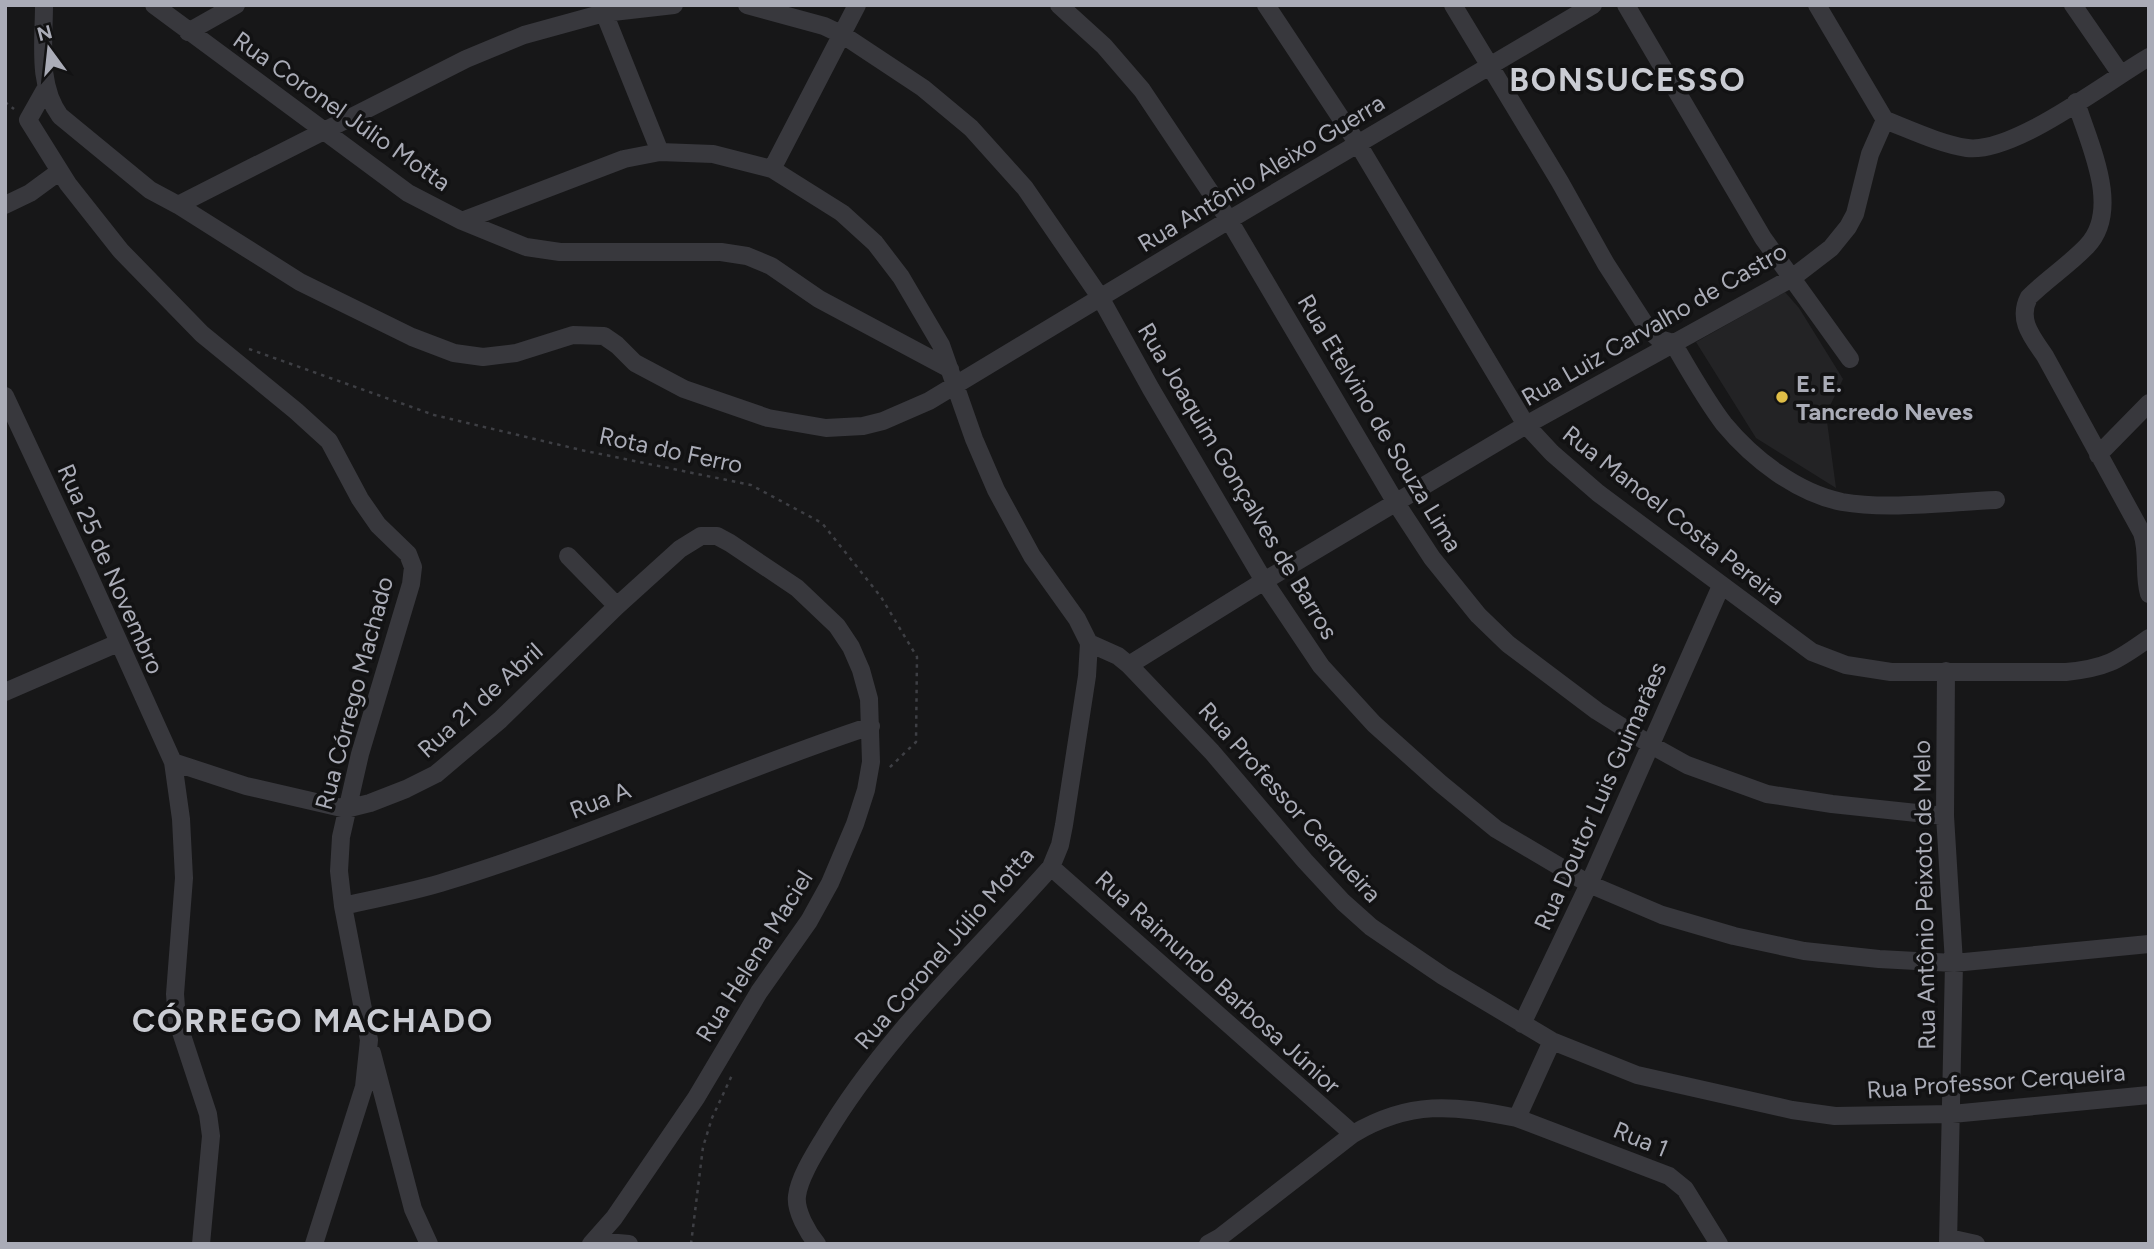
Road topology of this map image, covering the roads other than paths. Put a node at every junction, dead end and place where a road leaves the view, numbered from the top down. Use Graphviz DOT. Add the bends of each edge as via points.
graph roads {
  1 [pos="44,5"];
  2 [pos="153,5"];
  3 [pos="236,5"];
  4 [pos="674,5"];
  5 [pos="747,5"];
  6 [pos="857,5"];
  7 [pos="1059,5"];
  8 [pos="1266,5"];
  9 [pos="1453,5"];
  10 [pos="1593,5"];
  11 [pos="1626,5"];
  12 [pos="1817,5"];
  13 [pos="2073,5"];
  14 [pos="603,9"];
  15 [pos="188,32"];
  16 [pos="843,35"];
  17 [pos="2149,57"];
  18 [pos="1489,67"];
  19 [pos="2120,73"];
  20 [pos="46,88"];
  21 [pos="2076,102"];
  22 [pos="1885,120"];
  23 [pos="322,131"];
  24 [pos="1358,144"];
  25 [pos="660,152"];
  26 [pos="772,169"];
  27 [pos="60,170"];
  28 [pos="5,205"];
  29 [pos="178,205"];
  30 [pos="1228,220"];
  31 [pos="462,221"];
  32 [pos="1791,278"];
  33 [pos="1100,297"];
  34 [pos="1673,343"];
  35 [pos="1850,359"];
  36 [pos="952,378"];
  37 [pos="5,396"];
  38 [pos="2149,403"];
  39 [pos="1525,425"];
  40 [pos="2098,455"];
  41 [pos="1996,500"];
  42 [pos="1396,503"];
  43 [pos="701,536"];
  44 [pos="568,556"];
  45 [pos="1264,581"];
  46 [pos="1721,586"];
  47 [pos="2149,594"];
  48 [pos="617,606"];
  49 [pos="2149,638"];
  50 [pos="118,643"];
  51 [pos="1089,643"];
  52 [pos="1129,665"];
  53 [pos="1946,671"];
  54 [pos="5,692"];
  55 [pos="871,726"];
  56 [pos="1651,745"];
  57 [pos="173,762"];
  58 [pos="346,809"];
  59 [pos="1945,816"];
  60 [pos="1051,867"];
  61 [pos="1589,884"];
  62 [pos="343,906"];
  63 [pos="2149,944"];
  64 [pos="1954,963"];
  65 [pos="1522,1024"];
  66 [pos="369,1040"];
  67 [pos="1552,1041"];
  68 [pos="2149,1095"];
  69 [pos="1952,1114"];
  70 [pos="1517,1118"];
  71 [pos="1353,1134"];
  72 [pos="1948,1241"];
  73 [pos="593,1242"];
  74 [pos="201,1244"];
  75 [pos="314,1244"];
  76 [pos="429,1244"];
  77 [pos="629,1244"];
  78 [pos="817,1244"];
  79 [pos="1208,1244"];
  80 [pos="1719,1244"];
  81 [pos="1976,1244"];
  1 -- 20 [label="street"];
  2 -- 15 [label="street, Rua Coronel Júlio Motta"];
  3 -- 15 [label="street"];
  4 -- 14 [label="street"];
  5 -- 16 [label="street, Rua Joaquim Gonçalves de Barros"];
  6 -- 16 [label="street"];
  7 -- 30 [label="street, Rua Etelvino de Souza Lima" via="1104,46 1142,90"];
  8 -- 24 [label="street, Rua Manoel Costa Pereira"];
  9 -- 18 [label="street"];
  10 -- 18 [label="street, Rua Antônio Aleixo Guerra"];
  11 -- 32 [label="street"];
  12 -- 22 [label="street"];
  13 -- 19 [label="street"];
  14 -- 23 [label="street" via="466,59"];
  14 -- 25 [label="street"];
  15 -- 23 [label="street, Rua Coronel Júlio Motta"];
  16 -- 26 [label="street"];
  16 -- 33 [label="street, Rua Joaquim Gonçalves de Barros" via="923,88 971,128 1025,188"];
  17 -- 19 [label="street"];
  18 -- 24 [label="street, Rua Antônio Aleixo Guerra"];
  18 -- 34 [label="street" via="1648,329"];
  19 -- 21 [label="street"];
  20 -- 27 [label="street, Rua Córrego Machado" via="28,120"];
  20 -- 29 [label="street, Rua Antônio Aleixo Guerra" via="50,103 74,130 150,190"];
  21 -- 22 [label="street" via="1997,147 1968,148"];
  21 -- 40 [label="street" via="2104,200 2102,217 2088,245 2029,297 2024,319"];
  22 -- 32 [label="street, Rua Luiz Carvalho de Castro" via="1848,227 1831,248"];
  23 -- 29 [label="street"];
  23 -- 31 [label="street, Rua Coronel Júlio Motta" via="408,193"];
  24 -- 30 [label="street, Rua Antônio Aleixo Guerra"];
  24 -- 39 [label="street, Rua Manoel Costa Pereira"];
  25 -- 26 [label="street, Rua Coronel Júlio Motta" via="713,154"];
  25 -- 31 [label="street, Rua Coronel Júlio Motta" via="624,159"];
  26 -- 36 [label="street, Rua Coronel Júlio Motta" via="842,213 875,243 942,345"];
  27 -- 28 [label="street"];
  27 -- 58 [label="street, Rua Córrego Machado" via="121,251 202,334 329,441 360,499 408,554 413,567 411,584"];
  29 -- 36 [label="street, Rua Antônio Aleixo Guerra" via="300,282 454,353 482,357 516,353 573,335 604,336 635,363 684,389 768,418 826,428 883,421 929,401"];
  30 -- 33 [label="street, Rua Antônio Aleixo Guerra"];
  30 -- 42 [label="street, Rua Etelvino de Souza Lima"];
  31 -- 36 [label="street" via="526,247 560,252 747,256 771,266"];
  32 -- 34 [label="street, Rua Luiz Carvalho de Castro"];
  32 -- 35 [label="street"];
  33 -- 36 [label="street, Rua Antônio Aleixo Guerra"];
  33 -- 45 [label="street, Rua Joaquim Gonçalves de Barros"];
  34 -- 39 [label="street, Rua Luiz Carvalho de Castro"];
  34 -- 41 [label="street" via="1723,422 1748,449 1787,479 1818,494 1870,505"];
  36 -- 51 [label="street, Rua Coronel Júlio Motta" via="996,490 1032,556 1077,618"];
  37 -- 50 [label="street, Rua 25 de Novembro"];
  38 -- 40 [label="street"];
  39 -- 42 [label="street, Rua Luiz Carvalho de Castro"];
  39 -- 46 [label="street, Rua Manoel Costa Pereira" via="1598,493"];
  40 -- 47 [label="street" via="2142,533"];
  42 -- 45 [label="street, Rua Luiz Carvalho de Castro"];
  42 -- 56 [label="street, Rua Etelvino de Souza Lima" via="1432,558 1507,644"];
  43 -- 48 [label="street, Rua 21 de Abril"];
  43 -- 55 [label="street, Rua Helena Maciel" via="730,542 825,612 851,647 861,670"];
  44 -- 48 [label="street"];
  45 -- 52 [label="street, Rua Luiz Carvalho de Castro"];
  45 -- 61 [label="street, Rua Joaquim Gonçalves de Barros" via="1321,666 1374,724 1496,829"];
  46 -- 53 [label="street, Rua Manoel Costa Pereira" via="1812,652 1846,665 1891,672"];
  46 -- 56 [label="street, Rua Doutor Luis Guimarães"];
  48 -- 58 [label="street, Rua 21 de Abril" via="500,720 436,774"];
  49 -- 53 [label="street, Rua Manoel Costa Pereira" via="2095,669"];
  50 -- 54 [label="street"];
  50 -- 57 [label="street, Rua 25 de Novembro"];
  51 -- 52 [label="street, Rua Professor Cerqueira"];
  51 -- 60 [label="street, Rua Coronel Júlio Motta" via="1069,799"];
  52 -- 65 [label="street, Rua Professor Cerqueira" via="1371,927"];
  53 -- 59 [label="street, Rua Antônio Peixoto de Melo"];
  55 -- 62 [label="street, Rua A" via="536,851 444,882"];
  55 -- 73 [label="street, Rua Helena Maciel" via="866,790 830,883 696,1098 626,1202"];
  56 -- 59 [label="street, Rua Etelvino de Souza Lima" via="1687,765 1768,794"];
  56 -- 61 [label="street, Rua Doutor Luis Guimarães"];
  57 -- 58 [label="street, Rua 21 de Abril" via="246,786"];
  57 -- 74 [label="street, Rua 25 de Novembro" via="184,877 177,1020 211,1136"];
  58 -- 62 [label="street, Rua Córrego Machado" via="339,871"];
  59 -- 64 [label="street, Rua Antônio Peixoto de Melo"];
  60 -- 71 [label="street, Rua Raimundo Barbosa Júnior"];
  60 -- 78 [label="street, Rua Coronel Júlio Motta" via="914,1015 840,1111 796,1196 806,1231"];
  61 -- 64 [label="street, Rua Joaquim Gonçalves de Barros" via="1662,915 1734,936 1804,951"];
  61 -- 65 [label="street, Rua Doutor Luis Guimarães"];
  62 -- 66 [label="street, Rua Córrego Machado"];
  63 -- 64 [label="street, Rua Joaquim Gonçalves de Barros"];
  64 -- 69 [label="street, Rua Antônio Peixoto de Melo"];
  65 -- 67 [label="street, Rua Professor Cerqueira"];
  66 -- 75 [label="street, Rua Córrego Machado" via="364,1087"];
  66 -- 76 [label="street" via="413,1209"];
  67 -- 69 [label="street, Rua Professor Cerqueira" via="1637,1075 1792,1110 1835,1116"];
  67 -- 70 [label="street"];
  68 -- 69 [label="street, Rua Professor Cerqueira"];
  69 -- 72 [label="street, Rua Antônio Peixoto de Melo"];
  70 -- 71 [label="street, Rua 1" via="1437,1108 1376,1120"];
  70 -- 80 [label="street, Rua 1" via="1669,1176 1685,1189"];
  71 -- 79 [label="street, Rua 1"];
  72 -- 81 [label="street"];
  73 -- 77 [label="street"];
}
